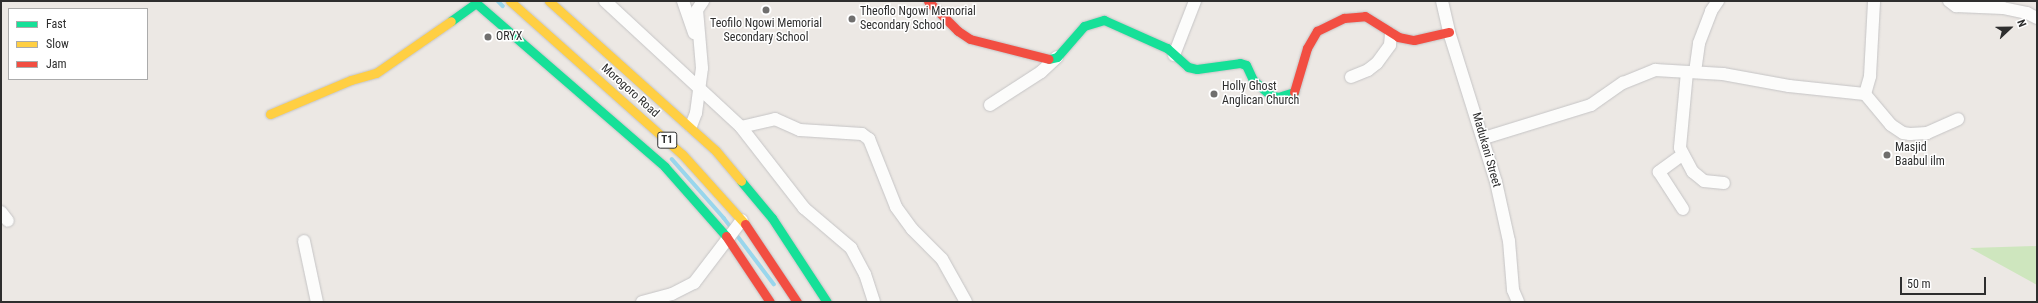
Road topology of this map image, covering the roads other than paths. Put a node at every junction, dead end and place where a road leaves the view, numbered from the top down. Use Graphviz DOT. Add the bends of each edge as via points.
graph roads {
  1 [pos="510,1"];
  2 [pos="549,1"];
  3 [pos="605,1"];
  4 [pos="683,1"];
  5 [pos="703,1"];
  6 [pos="928,1"];
  7 [pos="1195,1"];
  8 [pos="1442,1"];
  9 [pos="1718,1"];
  10 [pos="1874,1"];
  11 [pos="1949,1"];
  12 [pos="476,2"];
  13 [pos="2037,18"];
  14 [pos="1449,32"];
  15 [pos="1391,34"];
  16 [pos="703,53"];
  17 [pos="1174,54"];
  18 [pos="1057,57"];
  19 [pos="1691,72"];
  20 [pos="1351,77"];
  21 [pos="698,88"];
  22 [pos="1865,94"];
  23 [pos="990,105"];
  24 [pos="270,114"];
  25 [pos="1958,119"];
  26 [pos="690,126"];
  27 [pos="741,128"];
  28 [pos="1484,138"];
  29 [pos="1682,155"];
  30 [pos="1724,183"];
  31 [pos="1683,209"];
  32 [pos="742,220"];
  33 [pos="729,239"];
  34 [pos="304,240"];
  35 [pos="654,300"];
  36 [pos="317,302"];
  37 [pos="642,302"];
  38 [pos="770,302"];
  39 [pos="797,302"];
  40 [pos="827,302"];
  41 [pos="874,302"];
  42 [pos="966,302"];
  43 [pos="1518,302"];
  1 -- 32 [label="main road, Morogoro Road / T1" via="682,154"];
  2 -- 26 [label="main road, Morogoro Road / T1"];
  3 -- 21 [label="street"];
  4 -- 16 [label="street"];
  5 -- 16 [label="street" via="697,10"];
  6 -- 18 [label="main road" via="958,31 970,39 1045,60"];
  7 -- 17 [label="street"];
  8 -- 14 [label="street, Madukani Street"];
  9 -- 19 [label="street" via="1711,11"];
  10 -- 22 [label="street" via="1870,76"];
  11 -- 13 [label="street" via="1956,6 2003,8"];
  12 -- 24 [label="main road" via="376,73 351,80"];
  12 -- 33 [label="main road" via="665,167"];
  14 -- 15 [label="main road" via="1414,40"];
  14 -- 28 [label="street, Madukani Street"];
  15 -- 17 [label="main road" via="1365,16 1354,15 1317,31 1307,48 1297,87 1293,94 1286,97 1270,95 1261,88 1253,80 1246,65 1197,69 1188,67"];
  15 -- 20 [label="street" via="1390,45 1377,63"];
  16 -- 21 [label="street"];
  17 -- 18 [label="main road" via="1167,48 1100,20 1084,26"];
  18 -- 23 [label="street" via="1041,72"];
  19 -- 22 [label="street"];
  19 -- 28 [label="street" via="1655,70 1623,83 1591,105"];
  19 -- 29 [label="street" via="1680,148"];
  21 -- 26 [label="street" via="696,112"];
  21 -- 27 [label="street"];
  22 -- 25 [label="street" via="1891,124 1903,133 1927,133"];
  26 -- 40 [label="main road, Morogoro Road / T1" via="721,156 772,218"];
  27 -- 41 [label="street" via="804,208 851,248 865,274"];
  27 -- 42 [label="street" via="775,119 800,130 862,134 869,139 896,207 912,230 942,259"];
  28 -- 43 [label="street, Madukani Street" via="1509,241 1513,290"];
  29 -- 30 [label="street" via="1693,172 1704,181"];
  29 -- 31 [label="street" via="1658,172"];
  32 -- 33 [label="street"];
  32 -- 39 [label="main road, Morogoro Road / T1"];
  33 -- 35 [label="street" via="694,283"];
  33 -- 38 [label="main road"];
  34 -- 36 [label="street"];
  35 -- 37 [label="street"];
}
